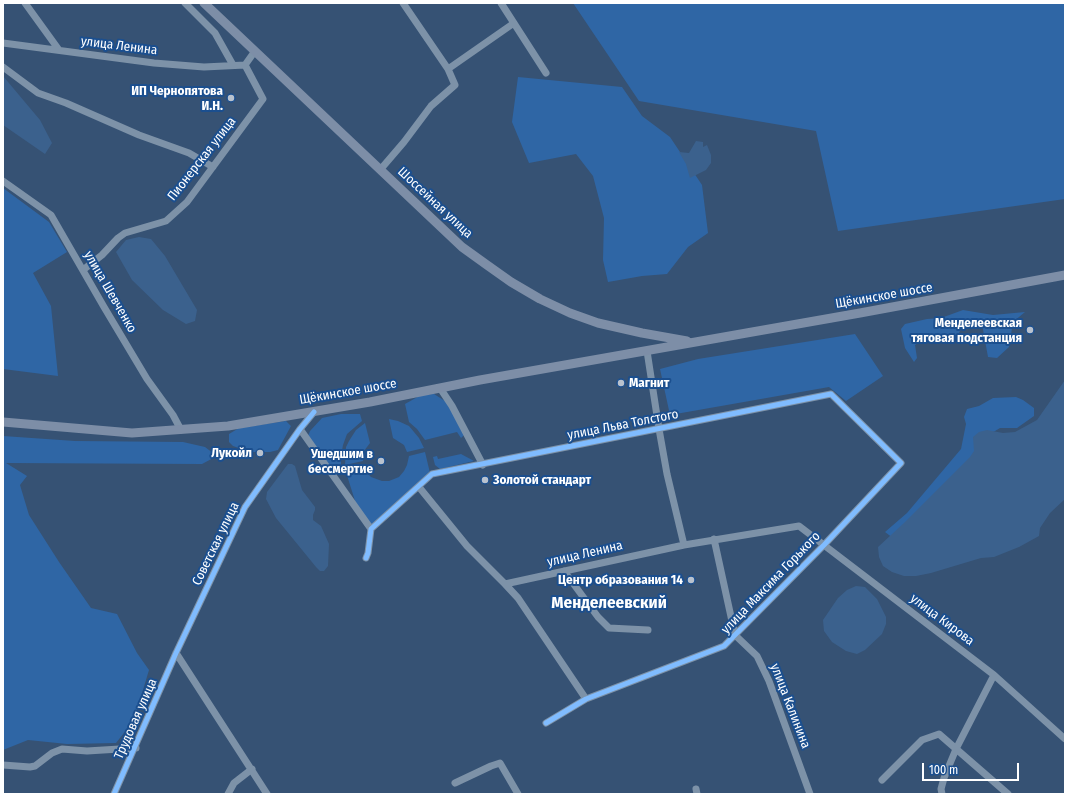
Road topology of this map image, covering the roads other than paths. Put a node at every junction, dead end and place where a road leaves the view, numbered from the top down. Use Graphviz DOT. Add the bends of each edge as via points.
graph roads {
  1 [pos="25,3"];
  2 [pos="185,3"];
  3 [pos="204,3"];
  4 [pos="403,3"];
  5 [pos="501,3"];
  6 [pos="514,23"];
  7 [pos="3,43"];
  8 [pos="59,50"];
  9 [pos="255,51"];
  10 [pos="233,65"];
  11 [pos="245,65"];
  12 [pos="3,67"];
  13 [pos="448,69"];
  14 [pos="546,73"];
  15 [pos="213,167"];
  16 [pos="380,170"];
  17 [pos="3,181"];
  18 [pos="82,270"];
  19 [pos="1065,275"];
  20 [pos="694,342"];
  21 [pos="647,350"];
  22 [pos="440,388"];
  23 [pos="314,412"];
  24 [pos="3,422"];
  25 [pos="300,429"];
  26 [pos="659,429"];
  27 [pos="181,430"];
  28 [pos="901,464"];
  29 [pos="483,465"];
  30 [pos="419,487"];
  31 [pos="799,526"];
  32 [pos="371,529"];
  33 [pos="714,539"];
  34 [pos="684,544"];
  35 [pos="824,545"];
  36 [pos="366,558"];
  37 [pos="564,571"];
  38 [pos="505,584"];
  39 [pos="648,630"];
  40 [pos="735,635"];
  41 [pos="176,653"];
  42 [pos="994,674"];
  43 [pos="586,699"];
  44 [pos="546,723"];
  45 [pos="1065,739"];
  46 [pos="136,748"];
  47 [pos="956,749"];
  48 [pos="4,766"];
  49 [pos="252,769"];
  50 [pos="882,780"];
  51 [pos="455,783"];
  52 [pos="114,794"];
  53 [pos="228,794"];
  54 [pos="267,794"];
  55 [pos="518,794"];
  56 [pos="810,794"];
  57 [pos="942,794"];
  58 [pos="1008,794"];
  1 -- 8 [label="street"];
  2 -- 10 [label="street" via="215,32"];
  3 -- 9 [label="main road, Шоссейная улица"];
  4 -- 13 [label="street"];
  5 -- 6 [label="street"];
  6 -- 13 [label="street"];
  6 -- 14 [label="street"];
  7 -- 8 [label="street, улица Ленина"];
  8 -- 10 [label="street, улица Ленина" via="154,63 204,67"];
  9 -- 11 [label="street"];
  9 -- 16 [label="main road, Шоссейная улица"];
  10 -- 11 [label="street, улица Ленина"];
  11 -- 15 [label="street, Пионерская улица" via="264,99"];
  12 -- 15 [label="street" via="38,94 189,153"];
  13 -- 16 [label="street" via="455,85 430,106"];
  15 -- 18 [label="street, Пионерская улица" via="187,202 166,221 126,233"];
  16 -- 20 [label="main road, Шоссейная улица" via="462,247 540,299 598,323"];
  17 -- 18 [label="street, улица Шевченко" via="51,215"];
  18 -- 27 [label="street, улица Шевченко"];
  19 -- 20 [label="main road, Щёкинское шоссе"];
  20 -- 21 [label="main road, Щёкинское шоссе"];
  21 -- 22 [label="main road, Щёкинское шоссе"];
  21 -- 26 [label="street"];
  22 -- 23 [label="main road, Щёкинское шоссе"];
  22 -- 29 [label="street"];
  23 -- 25 [label="street, Советская улица"];
  23 -- 27 [label="main road, Щёкинское шоссе" via="228,426"];
  24 -- 27 [label="main road, Щёкинское шоссе" via="132,433"];
  25 -- 32 [label="street"];
  25 -- 41 [label="street, Советская улица" via="245,507"];
  26 -- 28 [label="street, улица Льва Толстого" via="830,394"];
  26 -- 29 [label="street, улица Льва Толстого"];
  26 -- 34 [label="street"];
  28 -- 35 [label="street, улица Максима Горького"];
  29 -- 30 [label="street, улица Льва Толстого" via="432,474"];
  30 -- 32 [label="street, улица Льва Толстого"];
  30 -- 38 [label="street" via="467,546"];
  31 -- 33 [label="street, улица Ленина"];
  31 -- 35 [label="street, улица Кирова"];
  32 -- 36 [label="street"];
  33 -- 34 [label="street, улица Ленина"];
  33 -- 40 [label="street"];
  34 -- 37 [label="street, улица Ленина"];
  35 -- 40 [label="street, улица Максима Горького"];
  35 -- 42 [label="street, улица Кирова"];
  37 -- 38 [label="street, улица Ленина"];
  37 -- 39 [label="street" via="609,628"];
  38 -- 43 [label="street" via="518,598"];
  40 -- 43 [label="street, улица Максима Горького" via="724,646"];
  40 -- 56 [label="street, улица Калинина" via="757,656 769,681"];
  41 -- 46 [label="street, Трудовая улица"];
  41 -- 49 [label="street"];
  42 -- 45 [label="street, улица Кирова"];
  42 -- 47 [label="street"];
  43 -- 44 [label="street, улица Максима Горького"];
  46 -- 48 [label="street" via="87,751 62,749 35,766"];
  46 -- 52 [label="street, Трудовая улица"];
  47 -- 50 [label="street" via="940,734 922,740"];
  47 -- 57 [label="street" via="944,778"];
  47 -- 58 [label="street"];
  49 -- 53 [label="street" via="234,783"];
  49 -- 54 [label="street"];
  51 -- 55 [label="street" via="500,763"];
}
